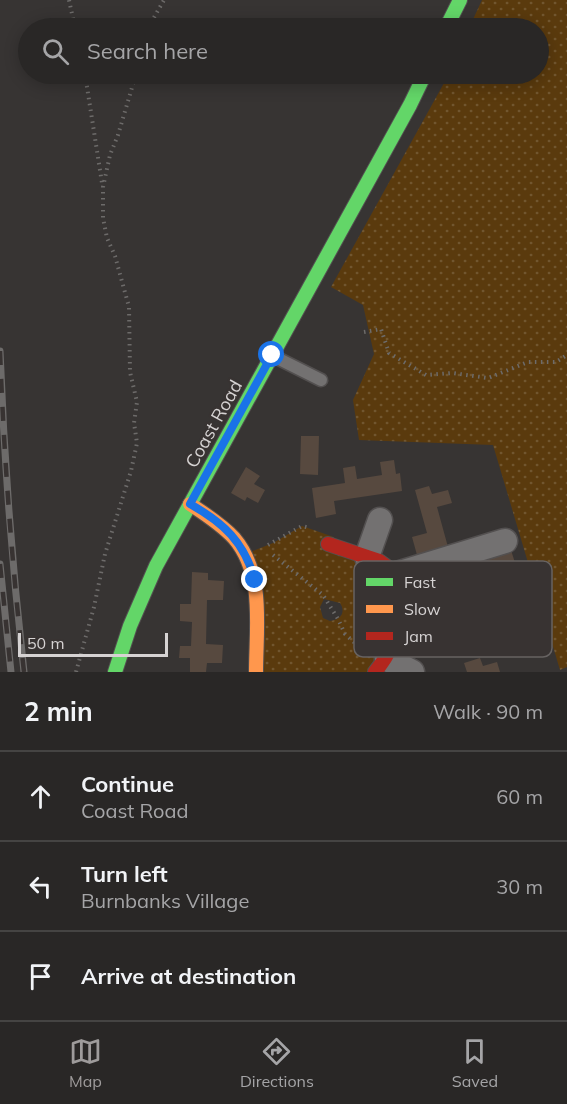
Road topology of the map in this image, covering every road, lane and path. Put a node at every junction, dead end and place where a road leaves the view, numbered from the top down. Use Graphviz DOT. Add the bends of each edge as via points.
graph roads {
  1 [pos="69,0"];
  2 [pos="164,0"];
  3 [pos="460,0"];
  4 [pos="73,18"];
  5 [pos="154,18"];
  6 [pos="451,18"];
  7 [pos="87,84"];
  8 [pos="133,84"];
  9 [pos="420,84"];
  10 [pos="103,187"];
  11 [pos="364,332"];
  12 [pos="272,355"];
  13 [pos="567,355"];
  14 [pos="321,380"];
  15 [pos="190,504"];
  16 [pos="380,520"];
  17 [pos="312,529"];
  18 [pos="505,541"];
  19 [pos="328,544"];
  20 [pos="367,557"];
  21 [pos="379,561"];
  22 [pos="440,561"];
  23 [pos="354,642"];
  24 [pos="381,665"];
  25 [pos="76,672"];
  26 [pos="115,672"];
  27 [pos="256,672"];
  28 [pos="412,672"];
  1 -- 4 [label="path"];
  2 -- 5 [label="path"];
  3 -- 6 [label="street"];
  7 -- 10 [label="path"];
  8 -- 10 [label="path"];
  9 -- 12 [label="street, Coast Road"];
  10 -- 25 [label="path" via="107,238 129,307 130,372 137,402 136,443"];
  11 -- 13 [label="path" via="381,329 389,353 426,375 452,373 488,378 528,362 556,362"];
  12 -- 14 [label="lane"];
  12 -- 15 [label="street, Coast Road"];
  15 -- 26 [label="street, Coast Road" via="156,567"];
  15 -- 27 [label="street" via="226,528 251,567 257,608"];
  16 -- 20 [label="street"];
  17 -- 23 [label="path" via="302,526 262,548 323,595 345,634"];
  18 -- 22 [label="street"];
  19 -- 20 [label="street"];
  20 -- 21 [label="street"];
  24 -- 28 [label="street"];
}
